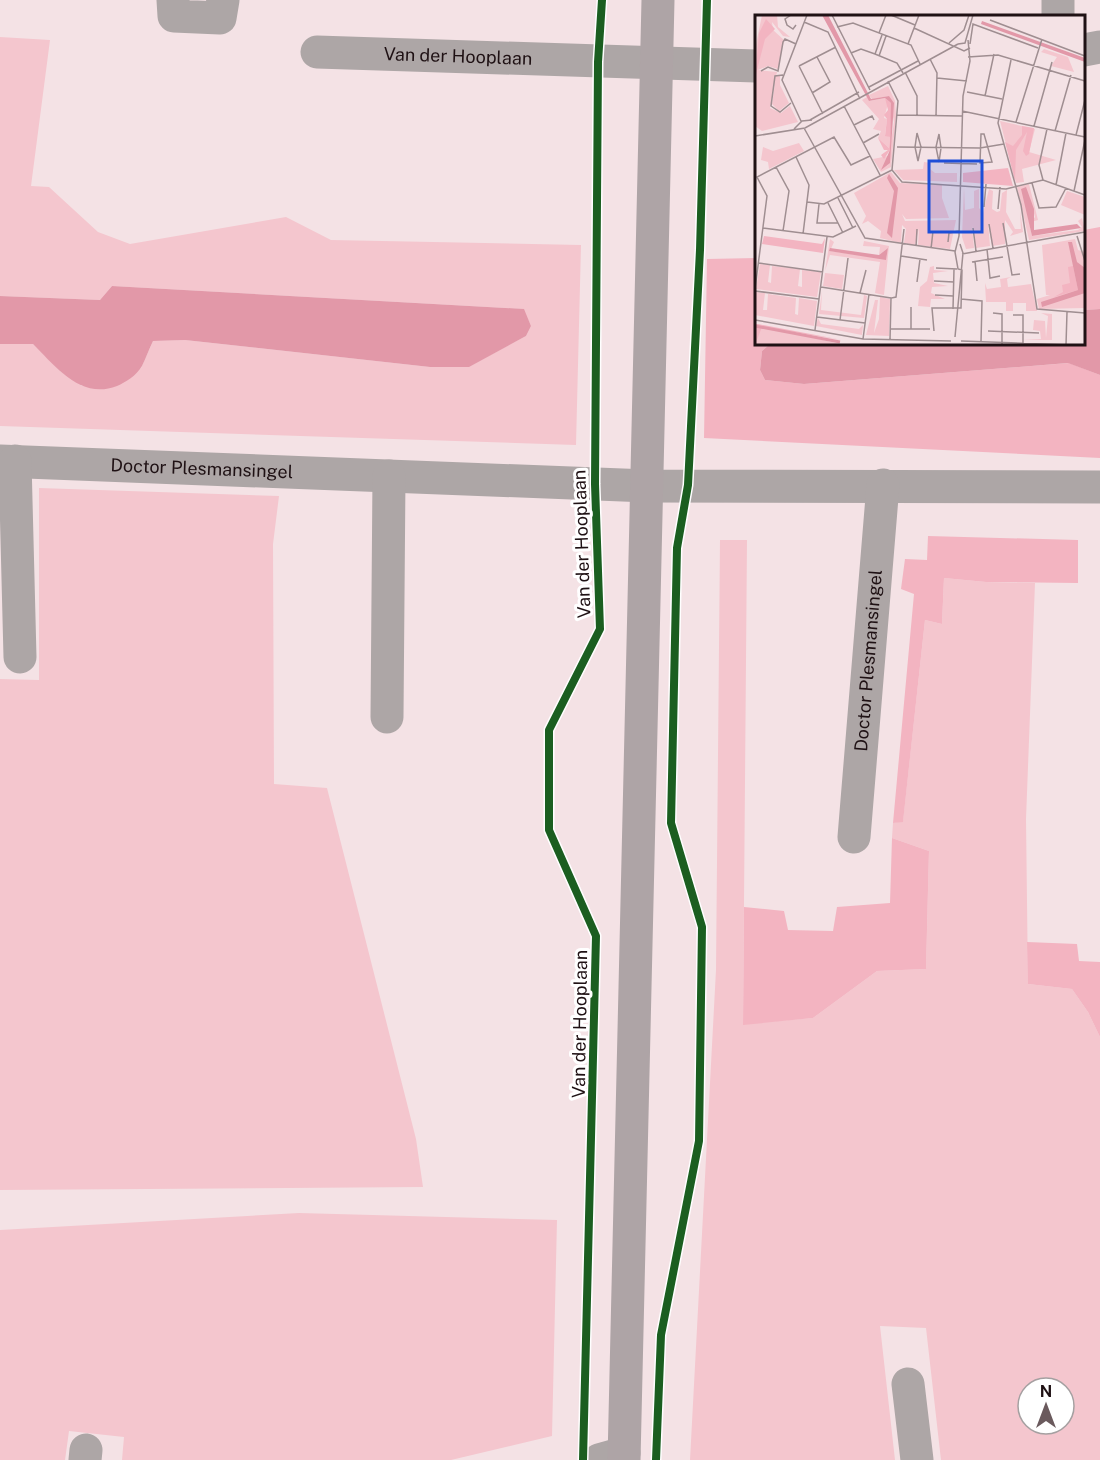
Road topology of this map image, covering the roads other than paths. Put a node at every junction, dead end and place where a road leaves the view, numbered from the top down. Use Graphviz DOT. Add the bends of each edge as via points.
graph roads {
  1 [pos="173,0"];
  2 [pos="223,0"];
  3 [pos="658,0"];
  4 [pos="1100,47"];
  5 [pos="1085,50"];
  6 [pos="316,52"];
  7 [pos="656,65"];
  8 [pos="755,66"];
  9 [pos="8,461"];
  10 [pos="389,476"];
  11 [pos="883,485"];
  12 [pos="648,486"];
  13 [pos="1100,487"];
  14 [pos="20,657"];
  15 [pos="387,717"];
  16 [pos="854,837"];
  17 [pos="908,1384"];
  18 [pos="616,1458"];
  19 [pos="917,1460"];
  1 -- 2 [label="street" via="174,16 220,18"];
  3 -- 7 [label="street"];
  4 -- 5 [label="street"];
  6 -- 7 [label="street, Van der Hooplaan"];
  7 -- 8 [label="street, Van der Hooplaan"];
  7 -- 12 [label="street"];
  9 -- 10 [label="street, Doctor Plesmansingel"];
  9 -- 14 [label="street, Doctor Plesmansingel"];
  10 -- 12 [label="street, Doctor Plesmansingel"];
  10 -- 15 [label="street"];
  11 -- 12 [label="street, Doctor Plesmansingel"];
  11 -- 13 [label="street, Doctor Plesmansingel"];
  11 -- 16 [label="street, Doctor Plesmansingel"];
  12 -- 18 [label="street"];
  17 -- 19 [label="street"];
}
